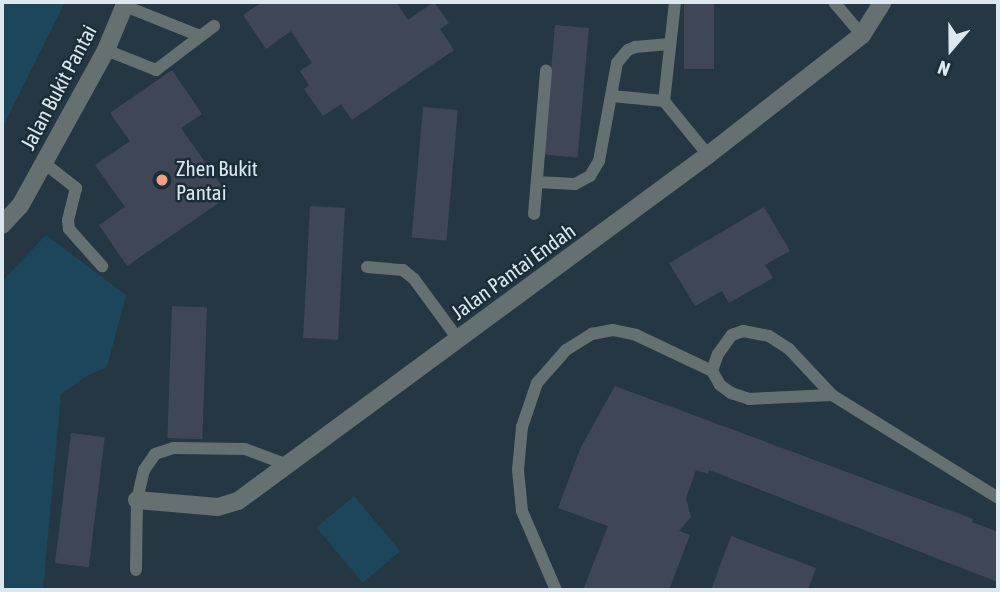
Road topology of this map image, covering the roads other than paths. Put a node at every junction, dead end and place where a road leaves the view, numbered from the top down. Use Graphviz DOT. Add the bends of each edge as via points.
graph roads {
  1 [pos="675,2"];
  2 [pos="834,2"];
  3 [pos="884,2"];
  4 [pos="126,4"];
  5 [pos="214,26"];
  6 [pos="862,35"];
  7 [pos="200,36"];
  8 [pos="670,44"];
  9 [pos="106,50"];
  10 [pos="546,71"];
  11 [pos="612,96"];
  12 [pos="664,101"];
  13 [pos="708,155"];
  14 [pos="44,163"];
  15 [pos="537,181"];
  16 [pos="534,214"];
  17 [pos="2,225"];
  18 [pos="102,266"];
  19 [pos="367,267"];
  20 [pos="458,339"];
  21 [pos="712,371"];
  22 [pos="832,395"];
  23 [pos="288,465"];
  24 [pos="998,498"];
  25 [pos="137,500"];
  26 [pos="136,570"];
  27 [pos="556,590"];
  1 -- 8 [label="lane"];
  2 -- 6 [label="lane"];
  3 -- 6 [label="street, Jalan Pantai Endah"];
  4 -- 7 [label="lane"];
  4 -- 9 [label="street, Jalan Bukit Pantai"];
  5 -- 7 [label="lane"];
  6 -- 13 [label="street, Jalan Pantai Endah"];
  7 -- 9 [label="lane" via="156,70"];
  8 -- 11 [label="lane" via="628,50 617,63"];
  8 -- 12 [label="lane"];
  9 -- 14 [label="street, Jalan Bukit Pantai"];
  10 -- 15 [label="lane"];
  11 -- 12 [label="lane"];
  11 -- 15 [label="lane" via="598,161 590,176 575,184"];
  12 -- 13 [label="lane"];
  13 -- 20 [label="street, Jalan Pantai Endah"];
  14 -- 17 [label="street, Jalan Bukit Pantai" via="20,206"];
  14 -- 18 [label="lane" via="76,188 69,229"];
  15 -- 16 [label="lane"];
  19 -- 20 [label="lane" via="404,270"];
  20 -- 23 [label="street, Jalan Pantai Endah"];
  21 -- 22 [label="lane" via="731,393 749,399"];
  21 -- 22 [label="lane" via="732,335 757,333 789,349"];
  21 -- 27 [label="lane" via="636,335 613,330 593,334 566,350 537,383 522,426 518,470 522,511"];
  22 -- 24 [label="lane"];
  23 -- 25 [label="street, Jalan Pantai Endah" via="229,506"];
  23 -- 25 [label="lane" via="250,450 163,450 148,461"];
  25 -- 26 [label="lane"];
}
